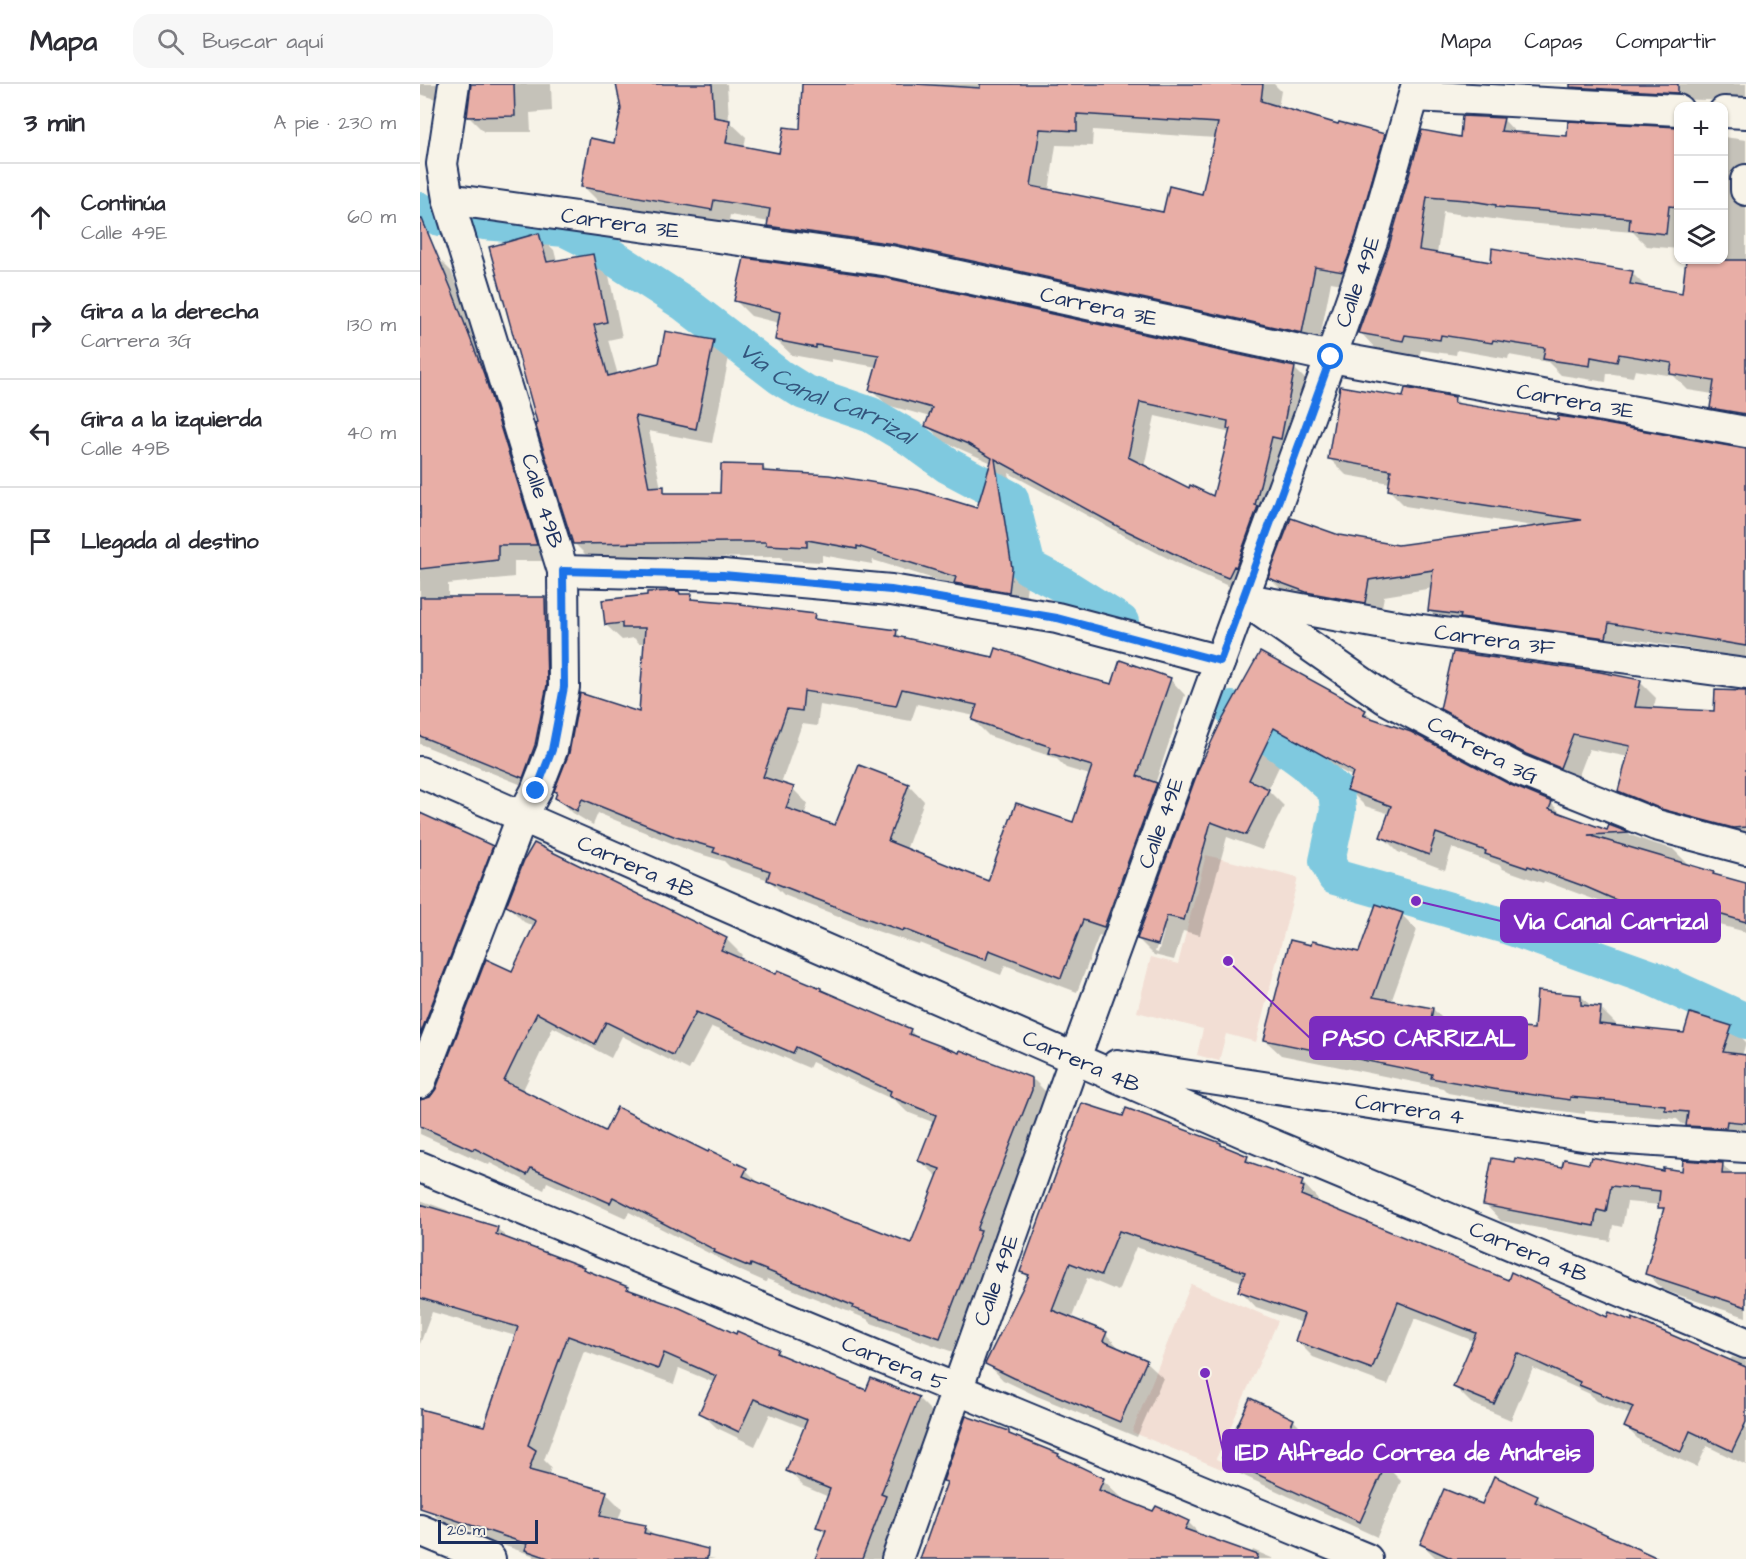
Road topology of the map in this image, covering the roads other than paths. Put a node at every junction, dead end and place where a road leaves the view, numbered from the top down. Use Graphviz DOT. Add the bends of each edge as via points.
graph roads {
  1 [pos="454,84"];
  2 [pos="1416,90"];
  3 [pos="1674,110"];
  4 [pos="1728,112"];
  5 [pos="1746,113"];
  6 [pos="448,199"];
  7 [pos="1331,357"];
  8 [pos="1746,432"];
  9 [pos="563,571"];
  10 [pos="1243,599"];
  11 [pos="1220,661"];
  12 [pos="1746,674"];
  13 [pos="420,772"];
  14 [pos="522,817"];
  15 [pos="1746,849"];
  16 [pos="1075,1058"];
  17 [pos="420,1083"];
  18 [pos="1268,1089"];
  19 [pos="1254,1137"];
  20 [pos="1746,1147"];
  21 [pos="420,1167"];
  22 [pos="1746,1343"];
  23 [pos="958,1390"];
  24 [pos="420,1530"];
  25 [pos="490,1559"];
  26 [pos="897,1559"];
  27 [pos="1367,1559"];
  1 -- 6 [label="street, Calle 49B" via="442,164"];
  2 -- 3 [label="street"];
  2 -- 7 [label="street, Calle 49E" via="1372,241"];
  4 -- 5 [label="street"];
  6 -- 7 [label="street, Carrera 3E" via="891,261"];
  6 -- 9 [label="street, Calle 49B"];
  7 -- 8 [label="street, Carrera 3E"];
  7 -- 10 [label="street, Calle 49E"];
  9 -- 11 [label="street" via="723,575 891,590 1057,618"];
  9 -- 14 [label="street, Calle 49B" via="564,687 552,750"];
  10 -- 11 [label="street, Calle 49E"];
  10 -- 12 [label="street, Carrera 3F" via="1400,627"];
  10 -- 15 [label="street, Carrera 3G" via="1386,699 1519,770 1656,825"];
  11 -- 16 [label="street, Calle 49E"];
  13 -- 14 [label="street, Carrera 4B"];
  14 -- 16 [label="street, Carrera 4B"];
  14 -- 17 [label="street, Calle 49B"];
  16 -- 18 [label="street, Carrera 4"];
  16 -- 19 [label="street, Carrera 4B"];
  16 -- 23 [label="street, Calle 49E"];
  18 -- 19 [label="street" via="1254,1111"];
  18 -- 20 [label="street, Carrera 4" via="1596,1137"];
  19 -- 22 [label="street, Carrera 4B"];
  21 -- 23 [label="street, Carrera 5"];
  23 -- 26 [label="street, Calle 49E"];
  23 -- 27 [label="street, Carrera 5"];
  24 -- 25 [label="street"];
}
